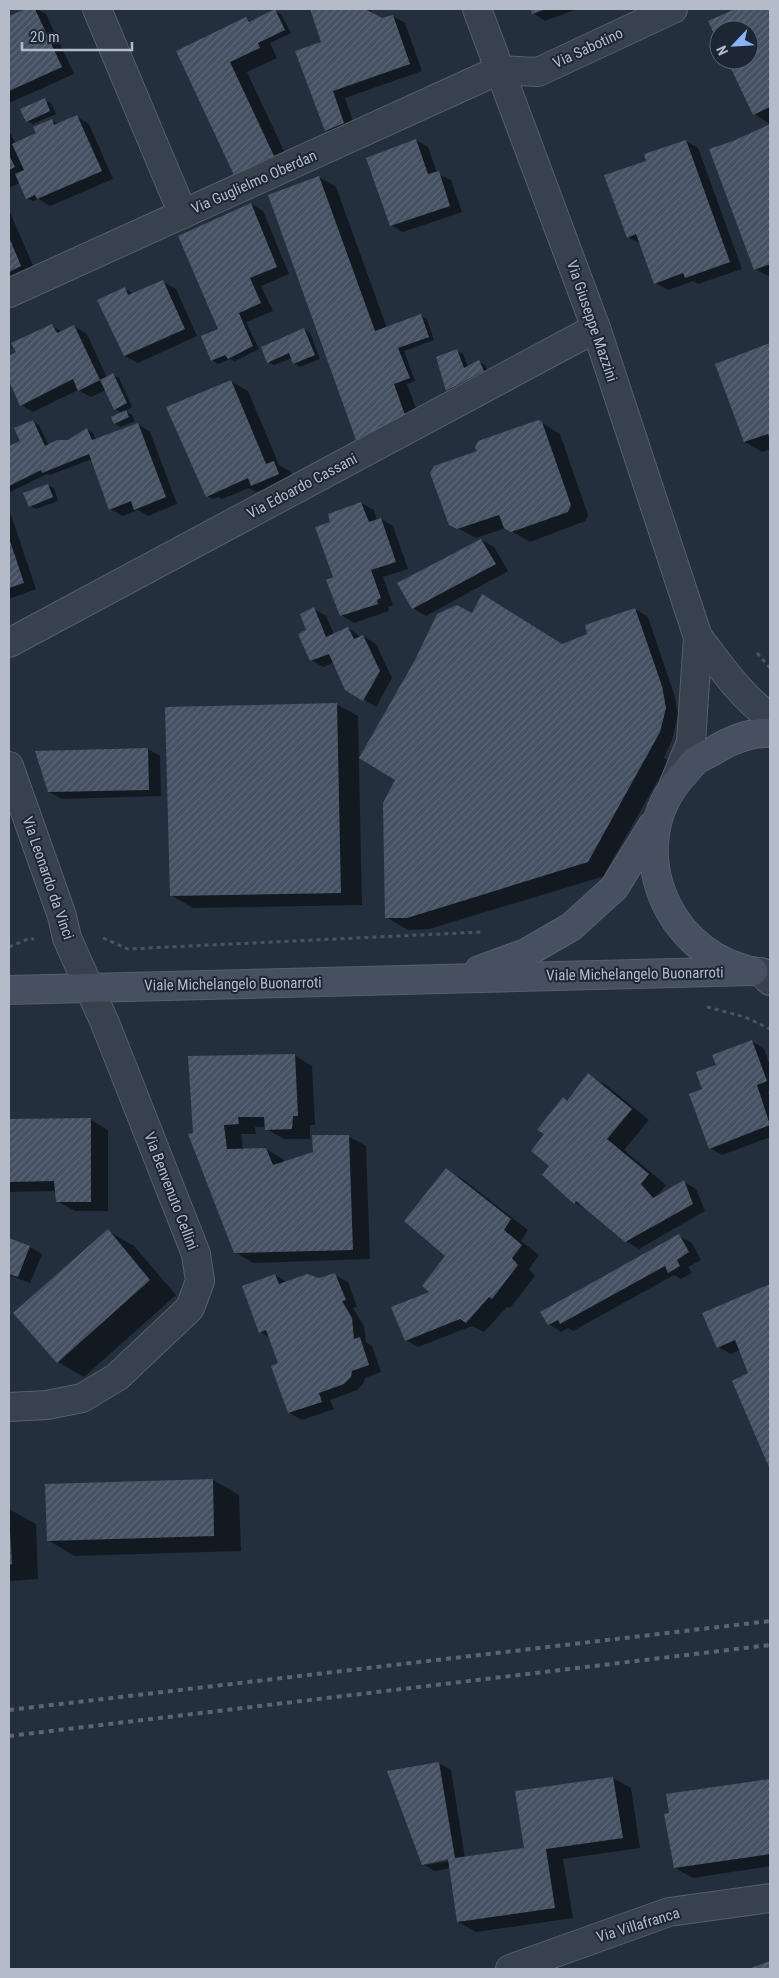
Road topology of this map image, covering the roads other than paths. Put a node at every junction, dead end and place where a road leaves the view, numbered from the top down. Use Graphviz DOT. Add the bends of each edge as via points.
graph roads {
  1 [pos="97,9"];
  2 [pos="477,9"];
  3 [pos="673,9"];
  4 [pos="500,70"];
  5 [pos="182,214"];
  6 [pos="9,293"];
  7 [pos="596,328"];
  8 [pos="698,637"];
  9 [pos="9,643"];
  10 [pos="770,717"];
  11 [pos="770,733"];
  12 [pos="9,766"];
  13 [pos="672,788"];
  14 [pos="658,818"];
  15 [pos="764,974"];
  16 [pos="456,978"];
  17 [pos="90,988"];
  18 [pos="9,990"];
  19 [pos="9,1407"];
  20 [pos="770,1898"];
  21 [pos="510,1969"];
  1 -- 5 [label="street"];
  2 -- 4 [label="street, Via Giuseppe Mazzini"];
  3 -- 4 [label="street, Via Sabotino" via="538,72"];
  4 -- 5 [label="street, Via Guglielmo Oberdan"];
  4 -- 7 [label="street, Via Giuseppe Mazzini"];
  5 -- 6 [label="street, Via Guglielmo Oberdan"];
  7 -- 8 [label="street, Via Giuseppe Mazzini"];
  7 -- 9 [label="street, Via Edoardo Cassani"];
  8 -- 10 [label="street, Via Giuseppe Mazzini" via="728,676"];
  8 -- 13 [label="street, Via Giuseppe Mazzini" via="691,742"];
  11 -- 13 [label="main road" via="730,740 696,761"];
  12 -- 17 [label="street, Via Leonardo da Vinci" via="67,938"];
  13 -- 14 [label="main road"];
  14 -- 15 [label="main road" via="653,851 658,888 675,921 701,949 729,965"];
  14 -- 16 [label="main road, Viale Michelangelo Buonarroti" via="614,888 571,928 526,953"];
  15 -- 16 [label="main road, Viale Michelangelo Buonarroti"];
  16 -- 17 [label="main road, Viale Michelangelo Buonarroti"];
  17 -- 18 [label="main road, Viale Michelangelo Buonarroti"];
  17 -- 19 [label="street, Via Benvenuto Cellini" via="196,1254 200,1281 190,1308 117,1377 82,1398 47,1405"];
  20 -- 21 [label="street, Via Villafranca" via="669,1912"];
}
